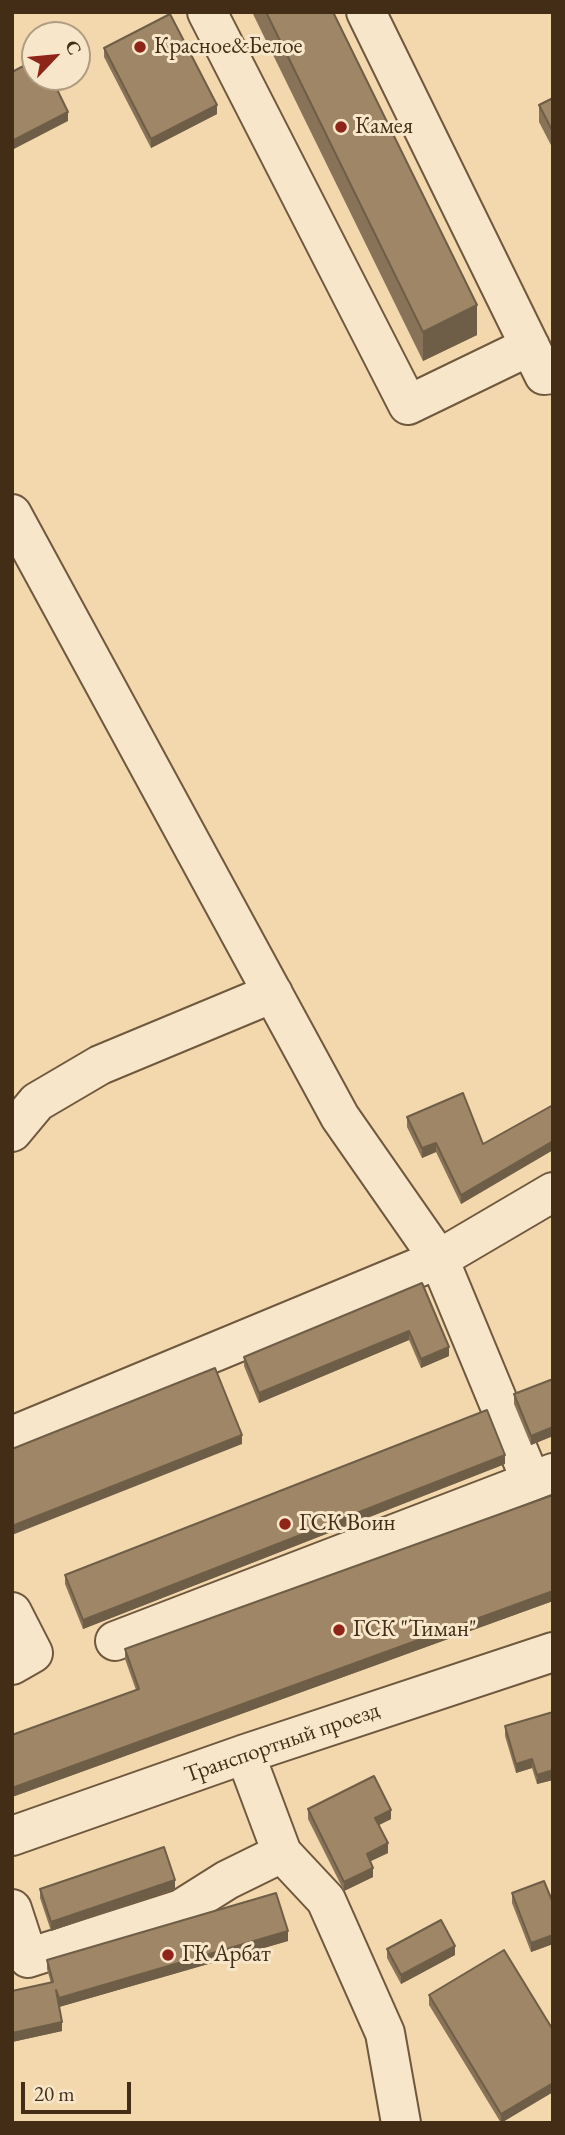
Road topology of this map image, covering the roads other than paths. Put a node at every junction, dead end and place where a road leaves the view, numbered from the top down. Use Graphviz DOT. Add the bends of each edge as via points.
graph roads {
  1 [pos="207,12"];
  2 [pos="366,12"];
  3 [pos="541,360"];
  4 [pos="12,514"];
  5 [pos="274,993"];
  6 [pos="12,1132"];
  7 [pos="553,1192"];
  8 [pos="439,1259"];
  9 [pos="12,1436"];
  10 [pos="542,1477"];
  11 [pos="12,1612"];
  12 [pos="115,1641"];
  13 [pos="553,1652"];
  14 [pos="12,1665"];
  15 [pos="245,1754"];
  16 [pos="12,1836"];
  17 [pos="282,1853"];
  18 [pos="12,1909"];
  19 [pos="20,1960"];
  20 [pos="401,2123"];
  1 -- 3 [label="street" via="408,405"];
  2 -- 3 [label="street"];
  4 -- 5 [label="street"];
  5 -- 6 [label="street" via="100,1065 37,1102"];
  5 -- 8 [label="street" via="340,1117"];
  7 -- 8 [label="street"];
  8 -- 9 [label="street"];
  8 -- 10 [label="street"];
  10 -- 12 [label="street"];
  11 -- 14 [label="street" via="33,1653"];
  13 -- 15 [label="street, Транспортный проезд"];
  15 -- 16 [label="street, Транспортный проезд"];
  15 -- 17 [label="street"];
  17 -- 19 [label="street" via="181,1909"];
  17 -- 20 [label="street" via="326,1900 384,2034"];
  18 -- 19 [label="street"];
}
